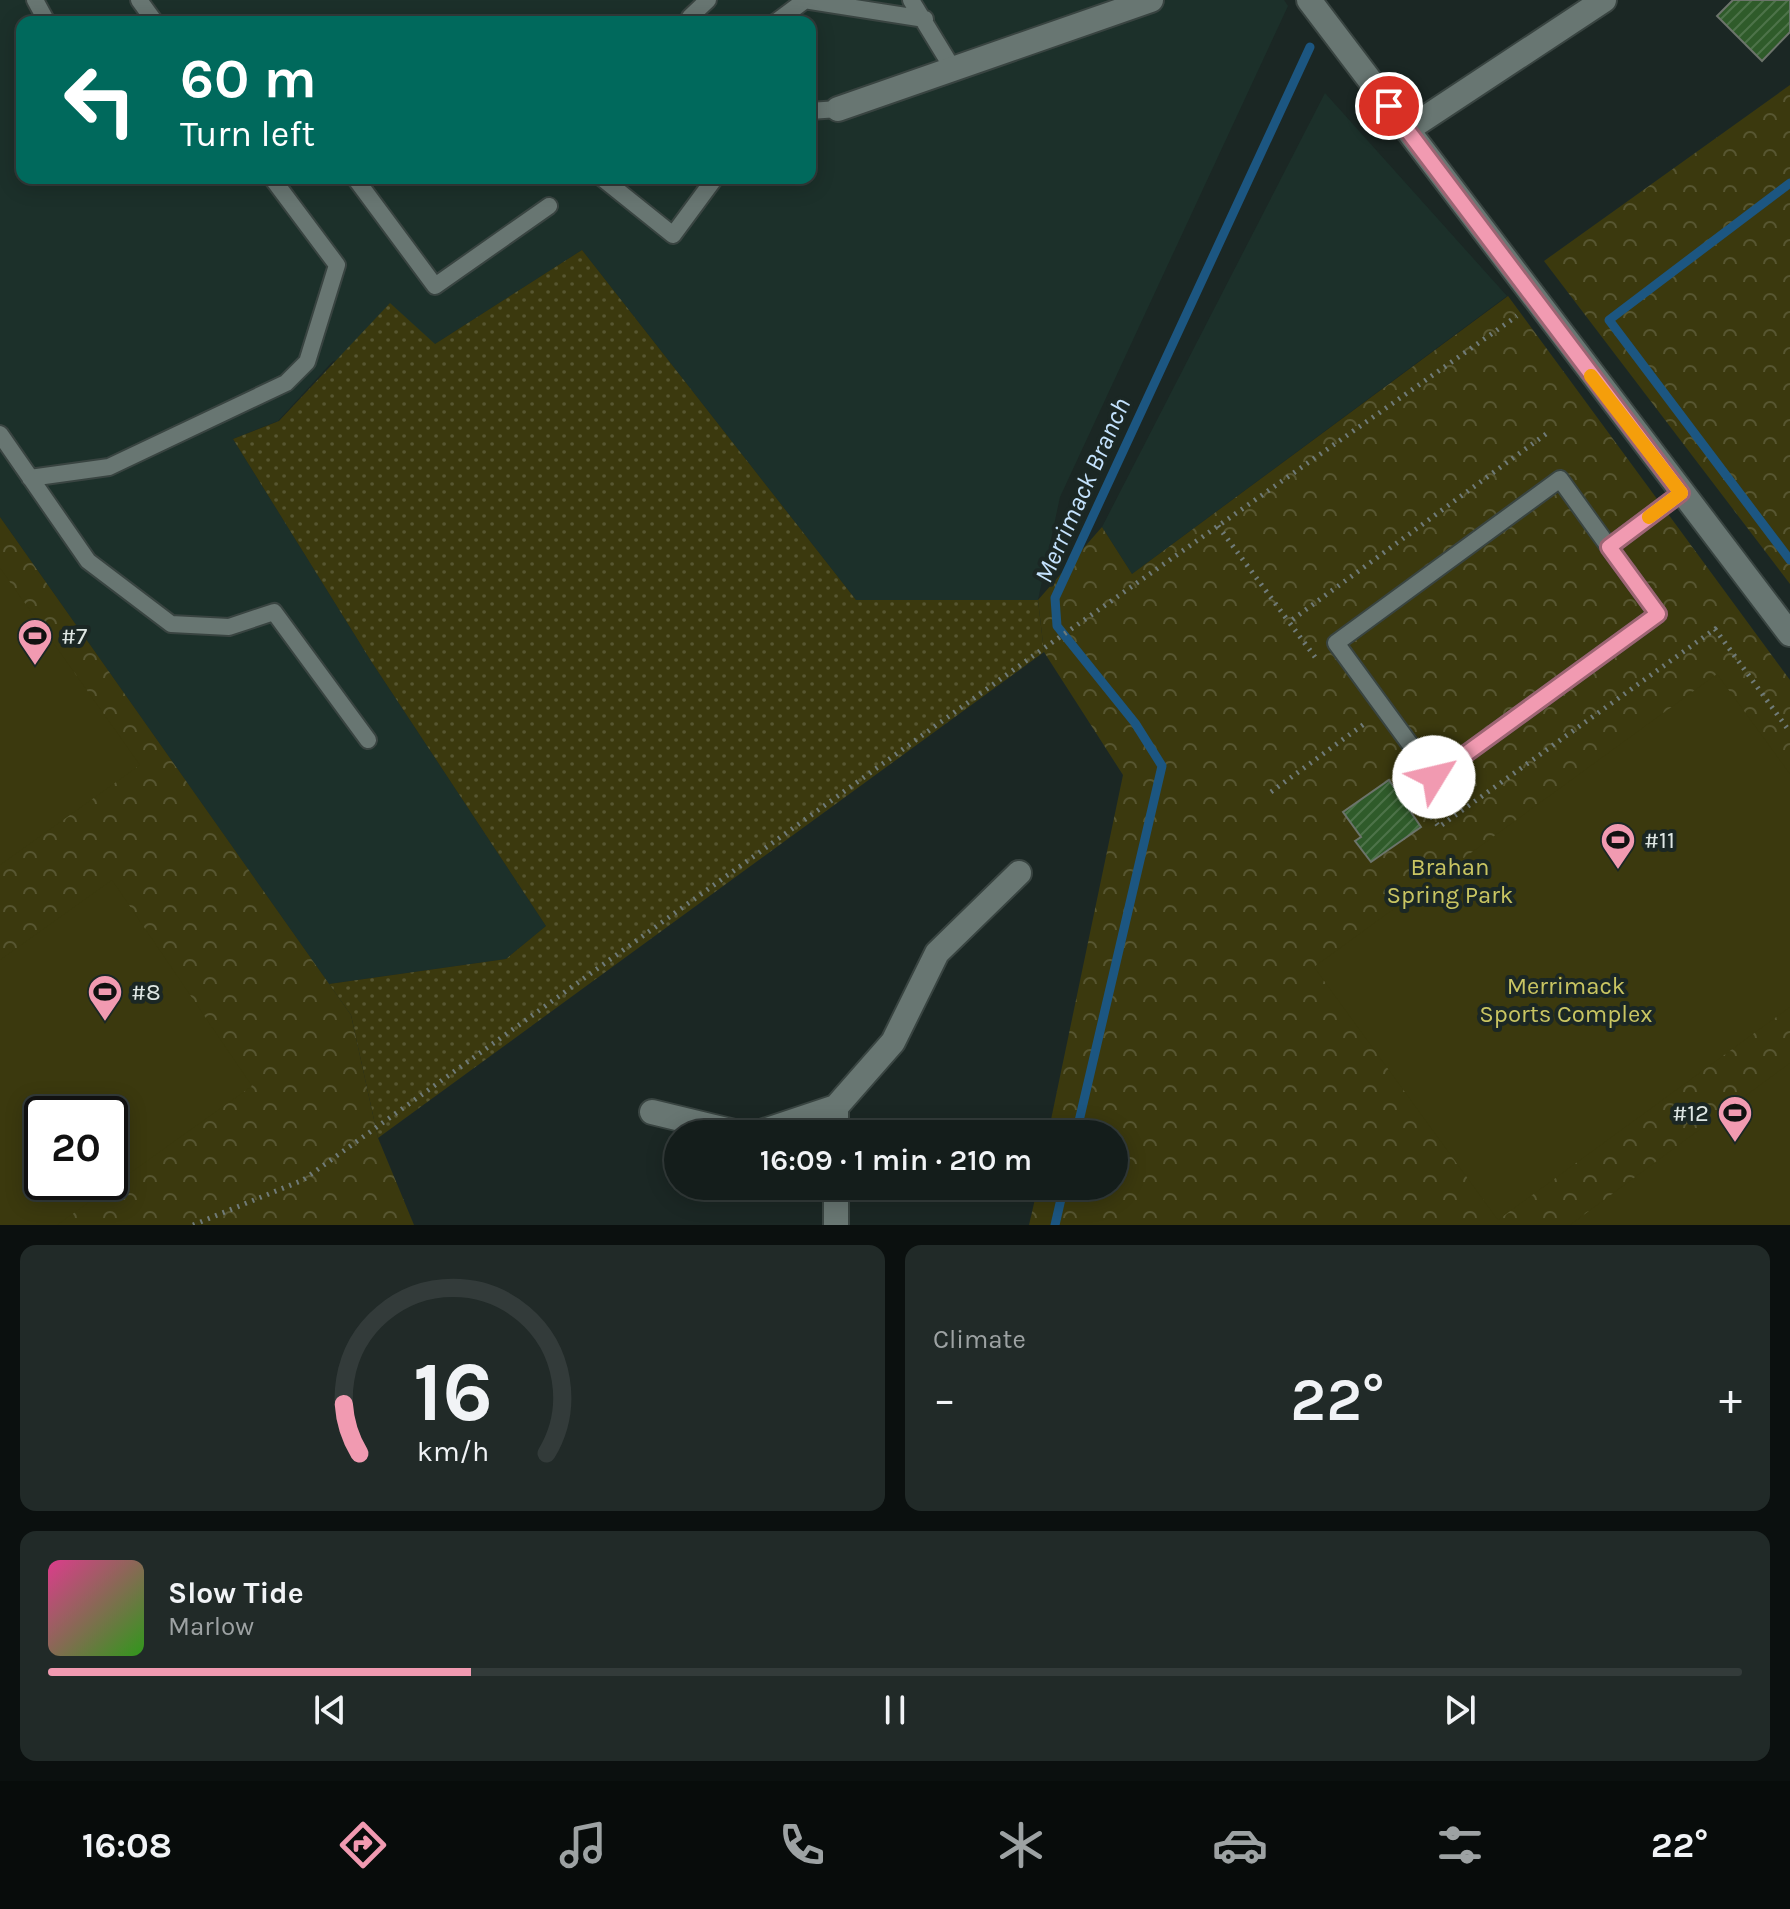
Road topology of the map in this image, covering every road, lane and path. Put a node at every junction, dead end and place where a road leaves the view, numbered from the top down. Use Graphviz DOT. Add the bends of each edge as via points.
graph roads {
  1 [pos="708,0"];
  2 [pos="804,0"];
  3 [pos="911,0"];
  4 [pos="1151,0"];
  5 [pos="1309,0"];
  6 [pos="1604,0"];
  7 [pos="691,16"];
  8 [pos="784,16"];
  9 [pos="925,19"];
  10 [pos="953,69"];
  11 [pos="838,109"];
  12 [pos="816,111"];
  13 [pos="1407,130"];
  14 [pos="276,184"];
  15 [pos="359,184"];
  16 [pos="609,184"];
  17 [pos="711,184"];
  18 [pos="549,206"];
  19 [pos="1518,316"];
  20 [pos="1550,431"];
  21 [pos="0,434"];
  22 [pos="30,478"];
  23 [pos="1681,493"];
  24 [pos="1218,526"];
  25 [pos="1609,547"];
  26 [pos="1289,622"];
  27 [pos="1790,634"];
  28 [pos="1317,660"];
  29 [pos="1354,711"];
  30 [pos="1364,724"];
  31 [pos="1790,732"];
  32 [pos="1373,737"];
  33 [pos="368,740"];
  34 [pos="1411,788"];
  35 [pos="1271,792"];
  36 [pos="1019,873"];
  37 [pos="836,1107"];
  38 [pos="652,1112"];
  39 [pos="685,1120"];
  40 [pos="797,1120"];
  41 [pos="836,1120"];
  42 [pos="836,1200"];
  43 [pos="193,1225"];
  44 [pos="836,1225"];
  1 -- 7 [label="lane"];
  2 -- 8 [label="lane"];
  2 -- 9 [label="lane"];
  3 -- 9 [label="lane"];
  4 -- 10 [label="street"];
  5 -- 13 [label="street"];
  6 -- 13 [label="street"];
  9 -- 10 [label="lane"];
  10 -- 11 [label="street"];
  11 -- 12 [label="lane"];
  13 -- 23 [label="street"];
  14 -- 22 [label="lane" via="337,265 307,362 286,383 109,467"];
  15 -- 18 [label="lane" via="435,286"];
  16 -- 17 [label="lane" via="673,235"];
  19 -- 24 [label="path"];
  20 -- 26 [label="path"];
  21 -- 22 [label="lane"];
  22 -- 33 [label="lane" via="88,561 171,624 229,627 274,612"];
  23 -- 25 [label="lane"];
  23 -- 27 [label="street"];
  24 -- 26 [label="path"];
  24 -- 43 [label="path" via="303,1180"];
  25 -- 25 [label="lane" via="1560,479 1336,643 1434,777 1658,614"];
  26 -- 28 [label="path"];
  29 -- 30 [label="path"];
  30 -- 32 [label="path"];
  30 -- 35 [label="path"];
  31 -- 34 [label="path" via="1715,629 1439,827"];
  36 -- 37 [label="street" via="937,953 893,1042"];
  37 -- 40 [label="street"];
  37 -- 41 [label="street"];
  38 -- 39 [label="street"];
  42 -- 44 [label="street"];
}
